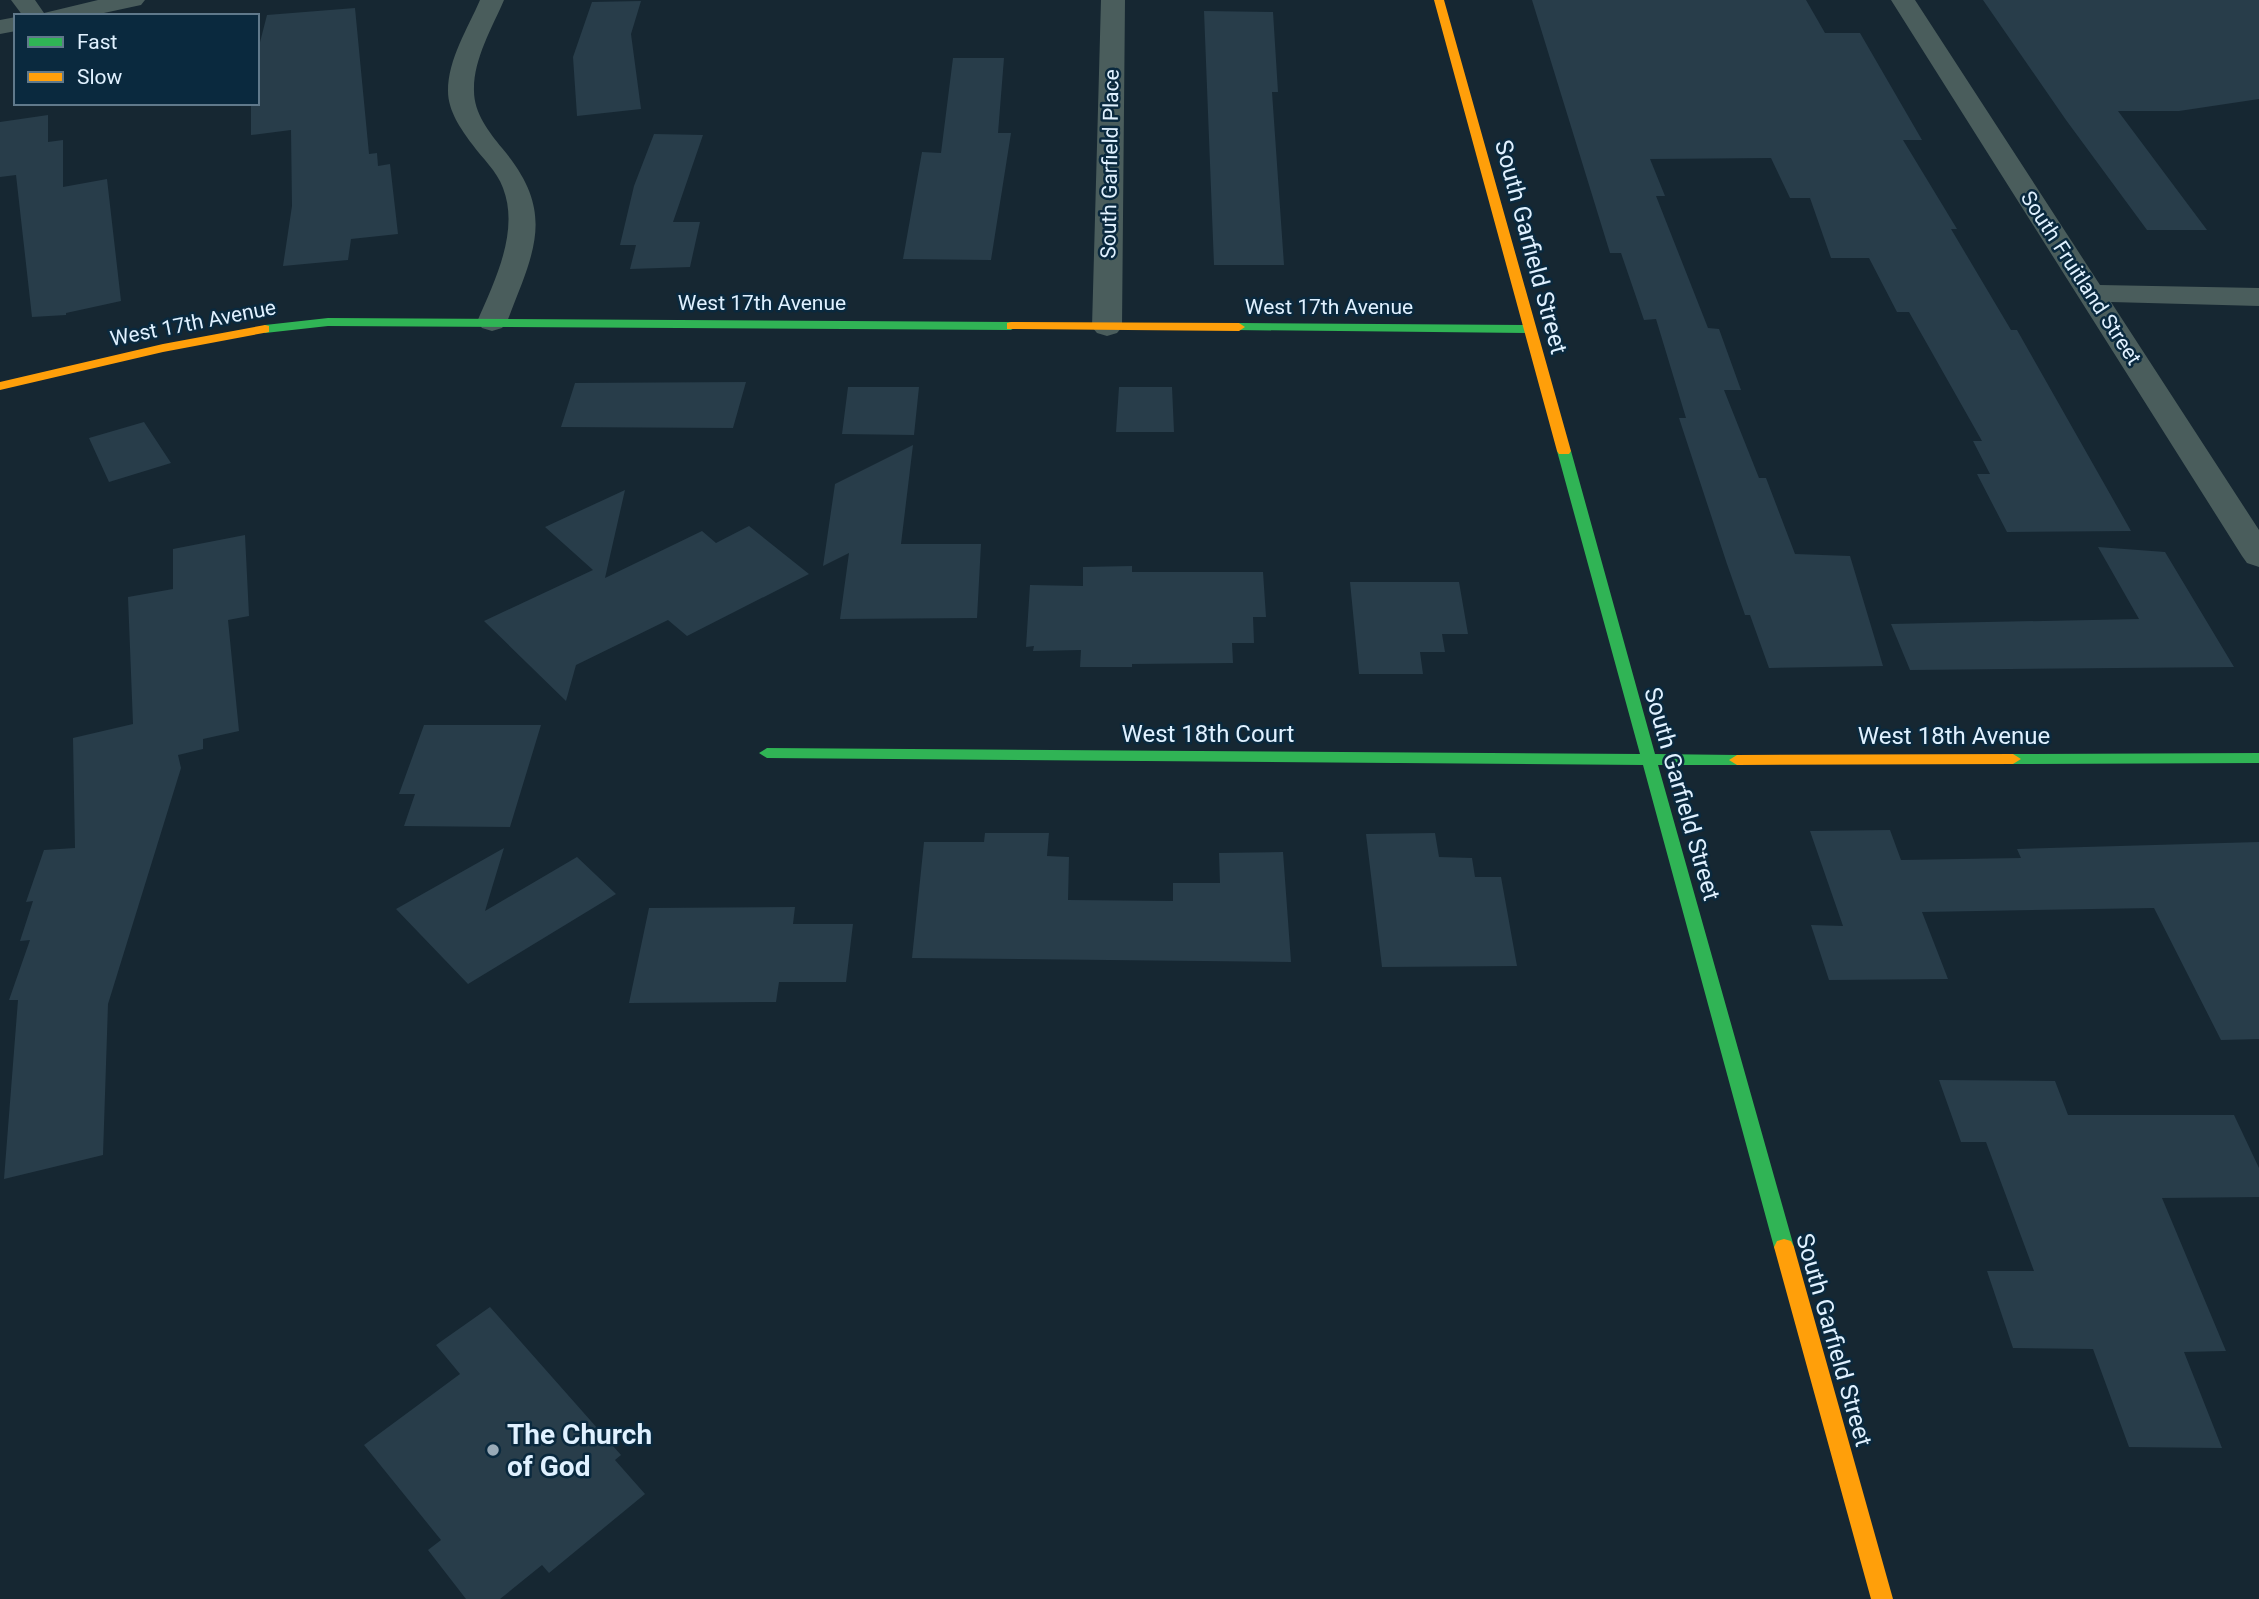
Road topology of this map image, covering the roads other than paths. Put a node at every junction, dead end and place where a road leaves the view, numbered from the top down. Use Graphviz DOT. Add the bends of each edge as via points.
graph roads {
  1 [pos="13,0"];
  2 [pos="133,0"];
  3 [pos="492,0"];
  4 [pos="1113,0"];
  5 [pos="1439,0"];
  6 [pos="1903,0"];
  7 [pos="0,3"];
  8 [pos="64,14"];
  9 [pos="2091,293"];
  10 [pos="2259,297"];
  11 [pos="492,322"];
  12 [pos="1107,327"];
  13 [pos="1530,329"];
  14 [pos="0,386"];
  15 [pos="2259,556"];
  16 [pos="766,753"];
  17 [pos="2259,758"];
  18 [pos="1648,760"];
  19 [pos="1882,1599"];
  1 -- 7 [label="street"];
  2 -- 8 [label="street"];
  3 -- 11 [label="street" via="463,72 461,101 476,132 513,178 522,208 523,234"];
  4 -- 12 [label="street, South Garfield Place"];
  5 -- 13 [label="street, South Garfield Street"];
  6 -- 9 [label="street, South Fruitland Street"];
  9 -- 10 [label="street"];
  9 -- 15 [label="street, South Fruitland Street"];
  11 -- 12 [label="street, West 17th Avenue"];
  11 -- 14 [label="street, West 17th Avenue" via="328,322 274,327"];
  12 -- 13 [label="street, West 17th Avenue"];
  13 -- 18 [label="street, South Garfield Street"];
  16 -- 18 [label="street, West 18th Court"];
  17 -- 18 [label="street, West 18th Avenue"];
  18 -- 19 [label="street, South Garfield Street"];
}
